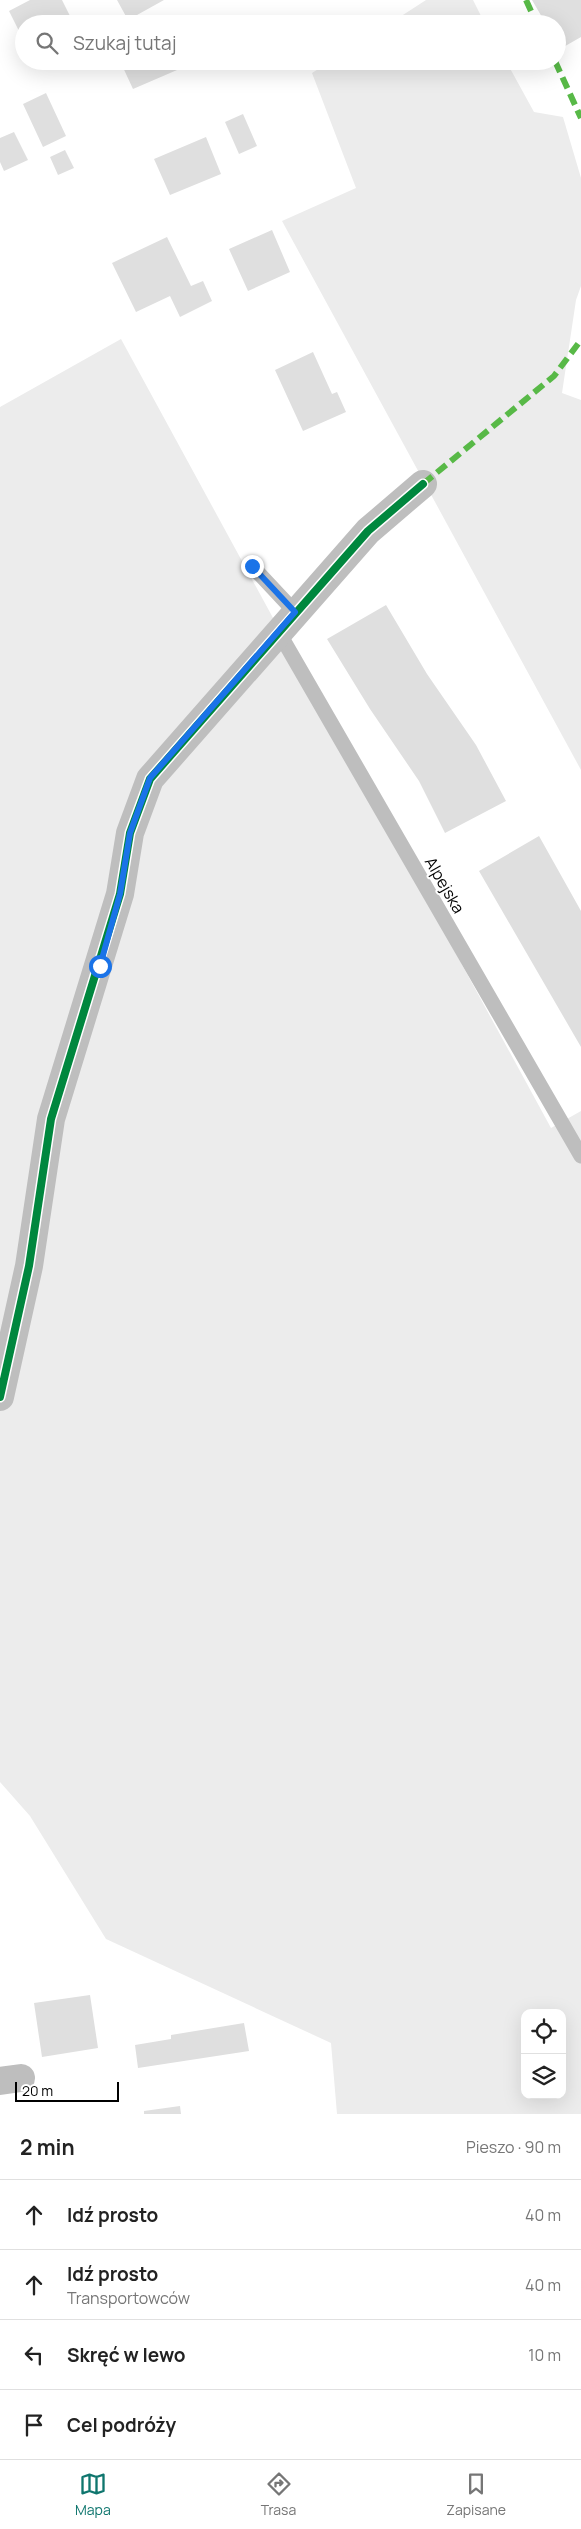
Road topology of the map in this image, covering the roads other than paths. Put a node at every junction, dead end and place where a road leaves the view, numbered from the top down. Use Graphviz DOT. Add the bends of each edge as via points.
graph roads {
  1 [pos="423,484"];
  2 [pos="252,566"];
  3 [pos="287,621"];
  4 [pos="581,1156"];
  5 [pos="0,1397"];
  1 -- 3 [label="street" via="368,531"];
  2 -- 3 [label="lane, Alpejska"];
  3 -- 4 [label="lane, Alpejska"];
  3 -- 5 [label="street" via="150,778 130,833 120,894 51,1119 29,1266"];
}
